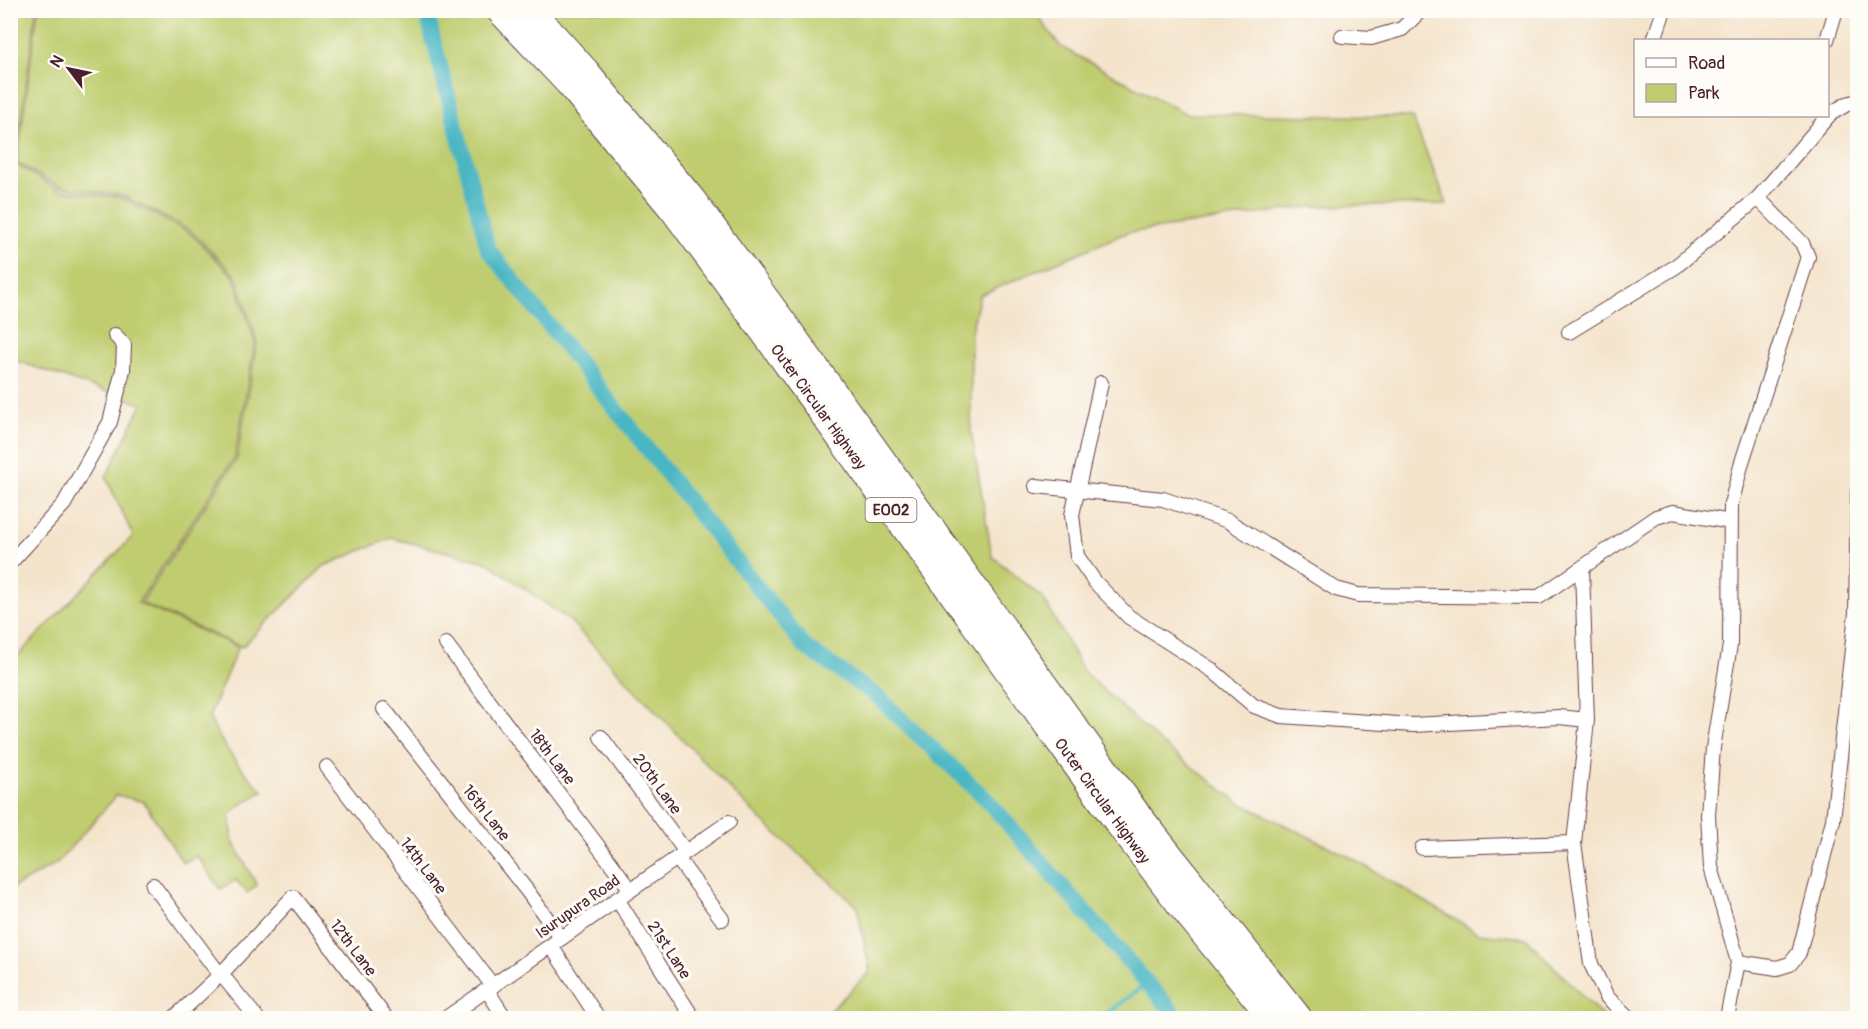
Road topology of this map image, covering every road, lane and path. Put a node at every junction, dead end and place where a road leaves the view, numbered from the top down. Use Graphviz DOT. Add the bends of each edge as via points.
graph roads {
  1 [pos="499,10"];
  2 [pos="531,10"];
  3 [pos="1421,10"];
  4 [pos="1664,10"];
  5 [pos="1836,10"];
  6 [pos="1342,36"];
  7 [pos="1654,39"];
  8 [pos="1827,39"];
  9 [pos="1857,101"];
  10 [pos="1829,111"];
  11 [pos="1824,117"];
  12 [pos="1758,198"];
  13 [pos="1569,332"];
  14 [pos="115,335"];
  15 [pos="1101,383"];
  16 [pos="1036,486"];
  17 [pos="1079,489"];
  18 [pos="1857,491"];
  19 [pos="1731,522"];
  20 [pos="1857,549"];
  21 [pos="10,563"];
  22 [pos="1582,568"];
  23 [pos="447,644"];
  24 [pos="384,709"];
  25 [pos="1587,720"];
  26 [pos="1851,727"];
  27 [pos="601,737"];
  28 [pos="327,767"];
  29 [pos="729,822"];
  30 [pos="1574,843"];
  31 [pos="1422,848"];
  32 [pos="682,855"];
  33 [pos="153,885"];
  34 [pos="631,890"];
  35 [pos="617,899"];
  36 [pos="722,919"];
  37 [pos="556,942"];
  38 [pos="1738,962"];
  39 [pos="220,975"];
  40 [pos="490,988"];
  41 [pos="174,1018"];
  42 [pos="257,1018"];
  43 [pos="386,1018"];
  44 [pos="446,1018"];
  45 [pos="505,1018"];
  46 [pos="598,1018"];
  47 [pos="693,1018"];
  48 [pos="1272,1018"];
  49 [pos="1299,1018"];
  50 [pos="1629,1018"];
  51 [pos="1727,1018"];
  1 -- 48 [label="highway, Outer Circular Highway / E002" via="569,84 673,210 1119,825"];
  2 -- 49 [label="highway, Outer Circular Highway / E002" via="692,199 1136,812"];
  3 -- 6 [label="street" via="1402,29 1371,38"];
  4 -- 7 [label="street"];
  5 -- 8 [label="street"];
  9 -- 10 [label="street"];
  11 -- 12 [label="street"];
  12 -- 13 [label="street" via="1675,267"];
  12 -- 19 [label="street" via="1802,243 1808,257 1742,462 1731,504"];
  14 -- 21 [label="street" via="124,345 123,370 110,422 64,504"];
  15 -- 17 [label="street"];
  16 -- 17 [label="street"];
  17 -- 22 [label="street" via="1163,499 1228,520 1336,589 1358,595 1539,597"];
  17 -- 25 [label="street" via="1072,515 1077,556 1095,582 1129,617 1212,670 1254,706 1281,716 1413,725 1559,717"];
  18 -- 20 [label="street"];
  19 -- 22 [label="street" via="1673,512 1656,516"];
  19 -- 38 [label="street" via="1730,645 1713,748 1708,815 1711,867"];
  20 -- 26 [label="street"];
  22 -- 25 [label="street"];
  23 -- 34 [label="street, 18th Lane"];
  24 -- 37 [label="street, 16th Lane" via="528,892"];
  25 -- 30 [label="street"];
  26 -- 38 [label="street" via="1833,820 1799,953 1790,964 1777,968"];
  27 -- 32 [label="street, 20th Lane"];
  28 -- 40 [label="street, 14th Lane"];
  29 -- 32 [label="street, Isurupura Road"];
  30 -- 31 [label="street"];
  30 -- 50 [label="street" via="1591,964 1607,997"];
  32 -- 34 [label="street, Isurupura Road"];
  32 -- 36 [label="street, 20th Lane"];
  33 -- 39 [label="street"];
  34 -- 35 [label="street, Isurupura Road"];
  35 -- 37 [label="street, Isurupura Road"];
  35 -- 47 [label="street, 21st Lane"];
  37 -- 40 [label="street, Isurupura Road"];
  37 -- 46 [label="street, 16th Lane"];
  38 -- 51 [label="street"];
  39 -- 41 [label="street"];
  39 -- 42 [label="street"];
  39 -- 43 [label="street, 12th Lane" via="293,897"];
  40 -- 44 [label="street, Isurupura Road"];
  40 -- 45 [label="street, 14th Lane"];
}
